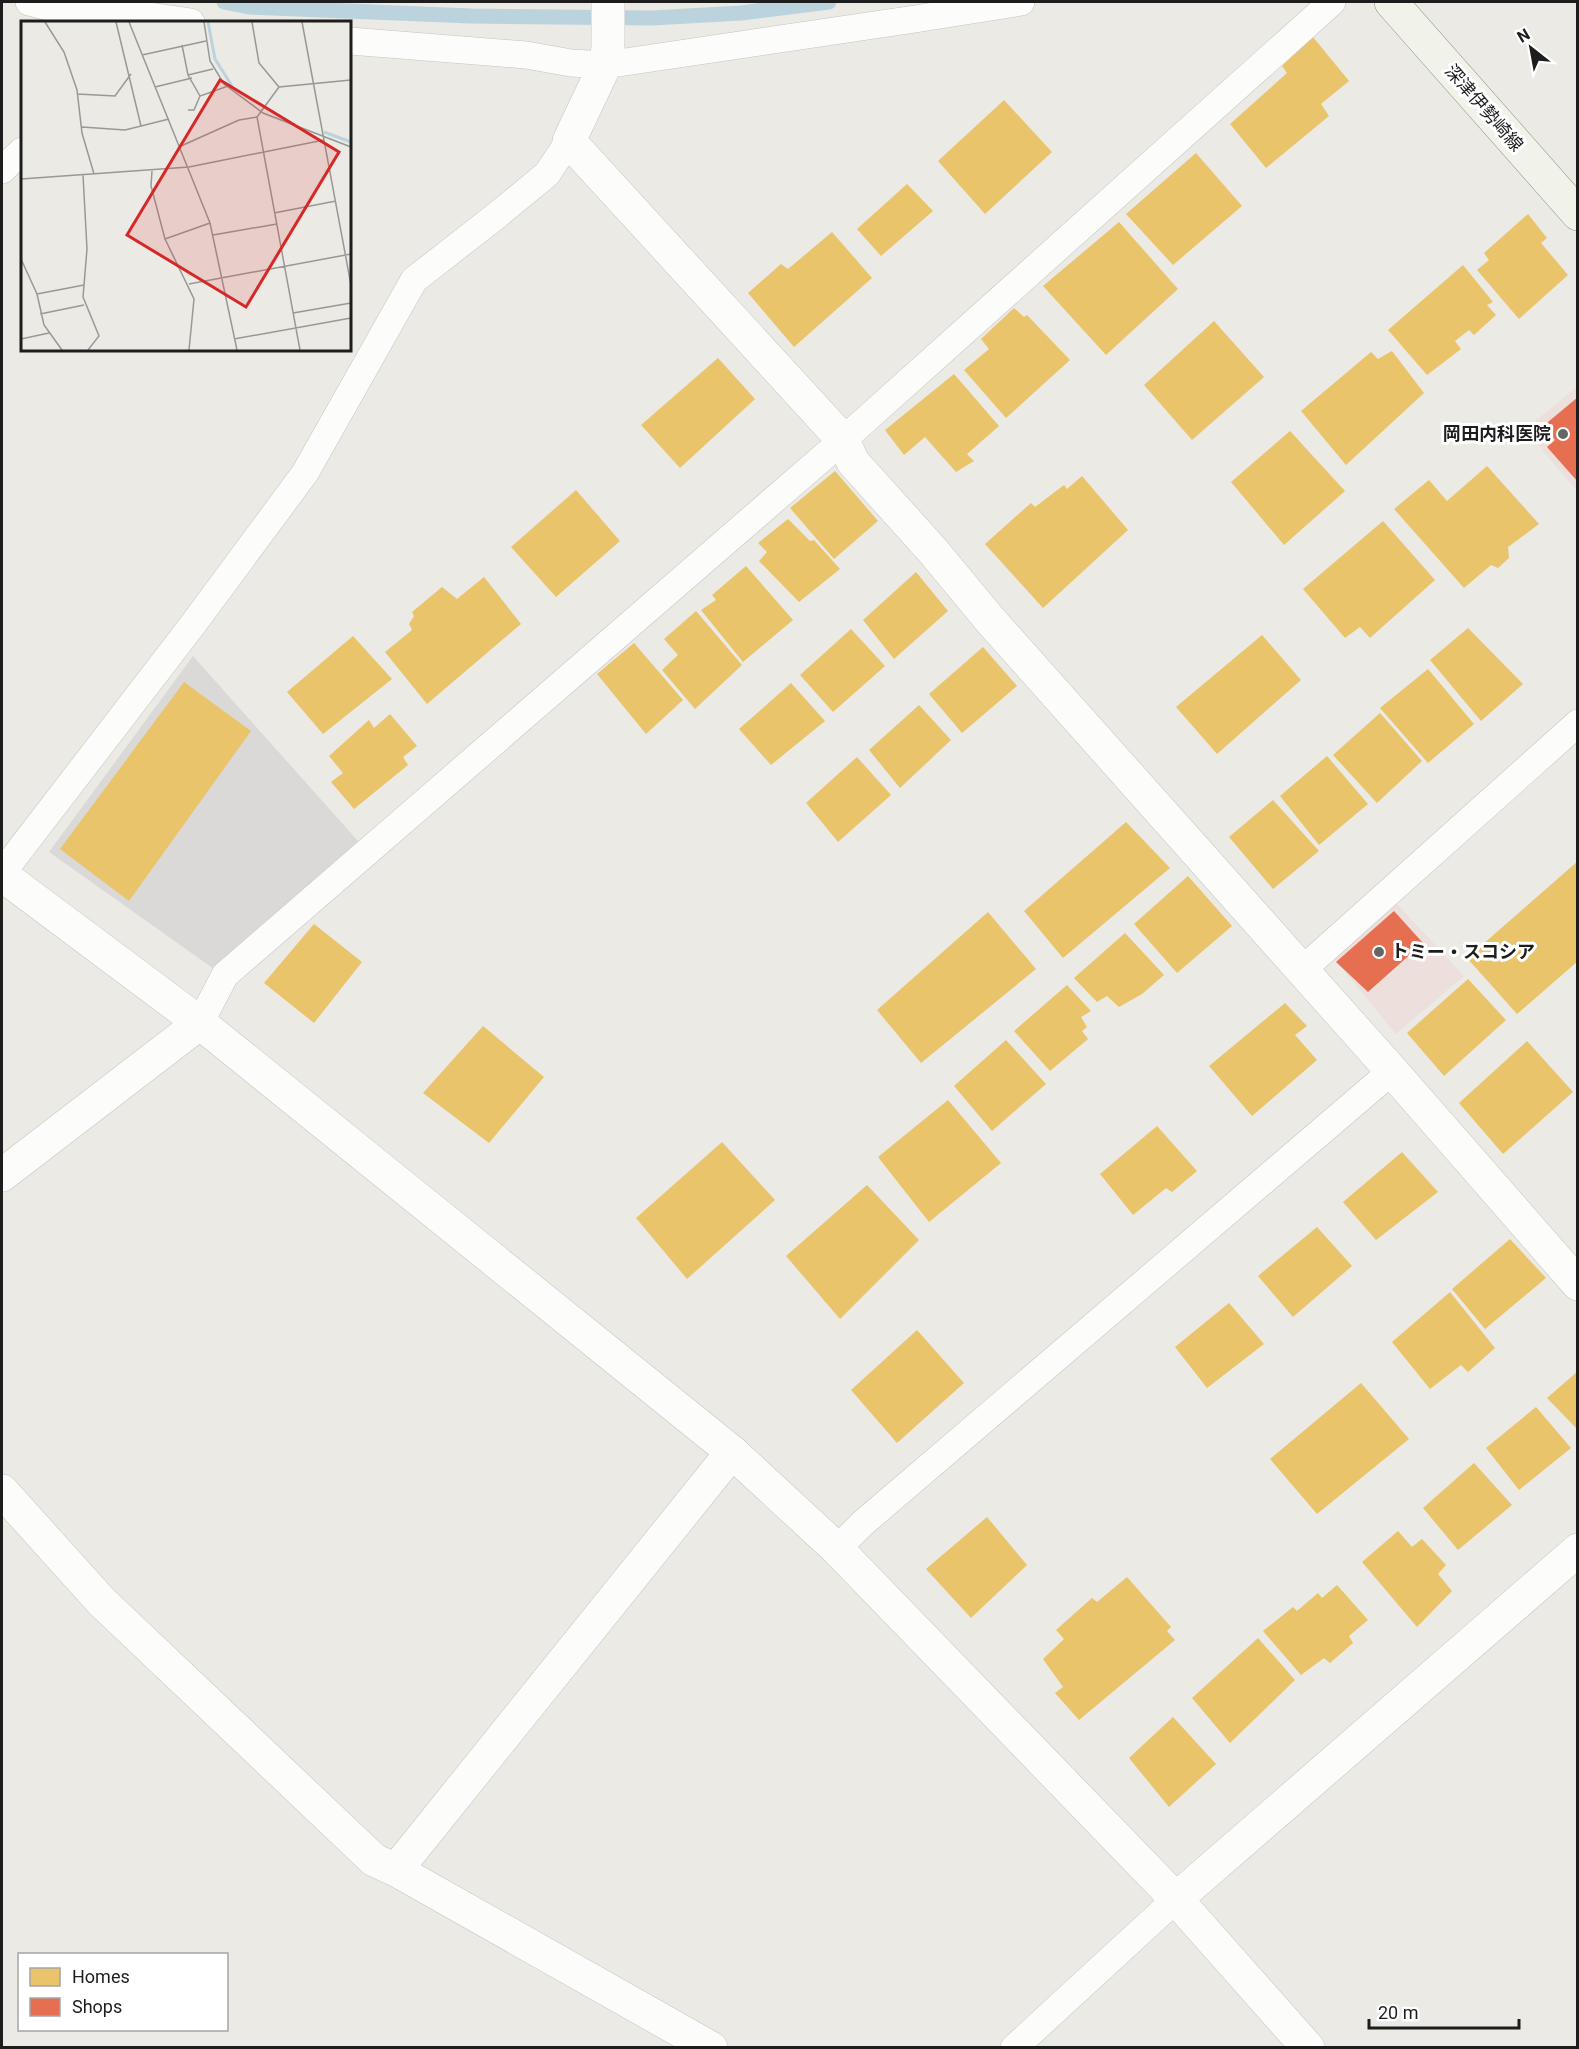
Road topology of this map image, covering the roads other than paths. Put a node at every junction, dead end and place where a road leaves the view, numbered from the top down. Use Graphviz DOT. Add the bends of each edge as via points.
graph roads {
  1 [pos="29,2"];
  2 [pos="608,2"];
  3 [pos="1021,2"];
  4 [pos="1332,2"];
  5 [pos="1391,2"];
  6 [pos="110,17"];
  7 [pos="175,21"];
  8 [pos="351,41"];
  9 [pos="607,56"];
  10 [pos="569,141"];
  11 [pos="21,152"];
  12 [pos="2,170"];
  13 [pos="1578,214"];
  14 [pos="843,440"];
  15 [pos="1578,723"];
  16 [pos="2,874"];
  17 [pos="1302,970"];
  18 [pos="200,1023"];
  19 [pos="1392,1071"];
  20 [pos="2,1175"];
  21 [pos="1578,1284"];
  22 [pos="732,1452"];
  23 [pos="2,1491"];
  24 [pos="837,1549"];
  25 [pos="1578,1550"];
  26 [pos="396,1870"];
  27 [pos="1176,1899"];
  28 [pos="711,2048"];
  29 [pos="1014,2048"];
  30 [pos="1308,2048"];
  1 -- 6 [label="lane"];
  2 -- 9 [label="street"];
  3 -- 9 [label="lane" via="915,19"];
  4 -- 14 [label="lane"];
  5 -- 13 [label="main road, 深津伊勢崎線"];
  6 -- 7 [label="lane"];
  8 -- 9 [label="lane" via="516,54 571,63"];
  9 -- 10 [label="street"];
  10 -- 14 [label="street"];
  10 -- 16 [label="lane" via="547,174 414,280 305,473"];
  11 -- 12 [label="lane"];
  14 -- 17 [label="street" via="854,462 999,630"];
  14 -- 18 [label="lane" via="225,975"];
  15 -- 17 [label="lane"];
  16 -- 18 [label="street"];
  17 -- 19 [label="street"];
  18 -- 20 [label="street"];
  18 -- 22 [label="street"];
  19 -- 21 [label="street"];
  19 -- 24 [label="lane"];
  22 -- 24 [label="street"];
  22 -- 26 [label="street"];
  23 -- 26 [label="street" via="101,1601 374,1860"];
  24 -- 27 [label="street"];
  25 -- 27 [label="street"];
  26 -- 28 [label="street"];
  27 -- 29 [label="lane"];
  27 -- 30 [label="street"];
}
